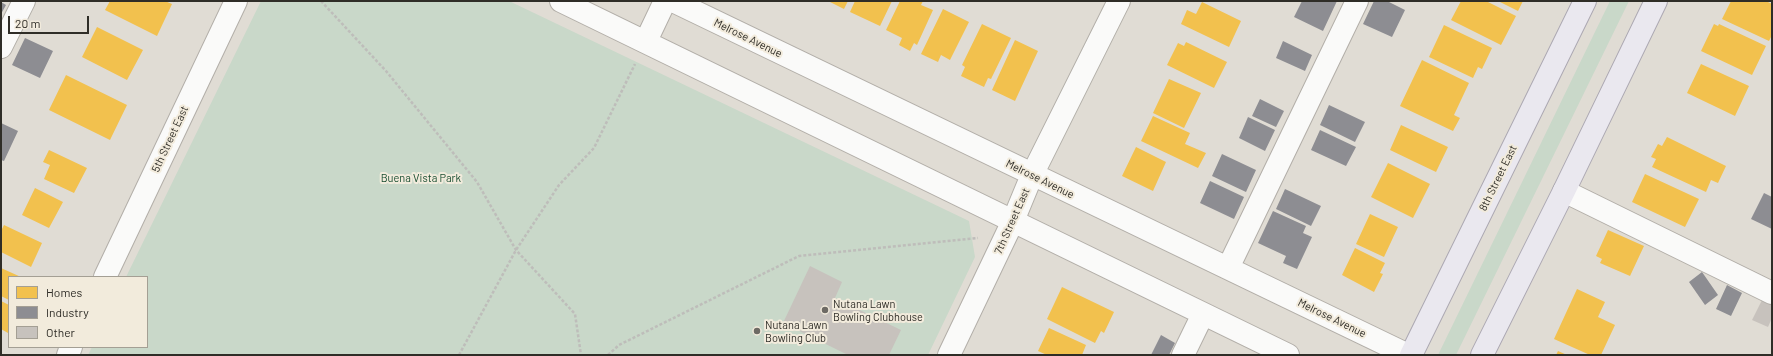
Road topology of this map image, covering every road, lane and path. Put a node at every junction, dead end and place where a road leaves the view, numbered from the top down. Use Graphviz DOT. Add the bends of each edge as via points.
graph roads {
  1 [pos="24,1"];
  2 [pos="236,1"];
  3 [pos="322,1"];
  4 [pos="561,1"];
  5 [pos="665,1"];
  6 [pos="673,1"];
  7 [pos="1357,1"];
  8 [pos="1585,1"];
  9 [pos="1656,1"];
  10 [pos="1116,2"];
  11 [pos="646,41"];
  12 [pos="1,47"];
  13 [pos="635,63"];
  14 [pos="1032,175"];
  15 [pos="1564,191"];
  16 [pos="1013,221"];
  17 [pos="1001,247"];
  18 [pos="516,250"];
  19 [pos="1228,268"];
  20 [pos="105,276"];
  21 [pos="1770,286"];
  22 [pos="1203,314"];
  23 [pos="459,355"];
  24 [pos="581,355"];
  25 [pos="608,355"];
  26 [pos="949,355"];
  27 [pos="1183,355"];
  28 [pos="1288,355"];
  29 [pos="1408,355"];
  30 [pos="1411,355"];
  31 [pos="1482,355"];
  1 -- 12 [label="street"];
  2 -- 20 [label="street, 5th Street East"];
  3 -- 18 [label="path" via="386,71 477,182"];
  4 -- 11 [label="street"];
  5 -- 11 [label="street"];
  6 -- 14 [label="street, Melrose Avenue"];
  7 -- 19 [label="street"];
  8 -- 30 [label="main road, 8th Street East"];
  9 -- 15 [label="main road"];
  10 -- 14 [label="street, 7th Street East"];
  11 -- 16 [label="street"];
  13 -- 18 [label="path" via="594,148 559,185"];
  14 -- 16 [label="street, 7th Street East"];
  14 -- 19 [label="street, Melrose Avenue"];
  15 -- 21 [label="street"];
  15 -- 31 [label="main road"];
  16 -- 17 [label="street, 7th Street East"];
  16 -- 22 [label="street"];
  17 -- 25 [label="path" via="980,238 800,256 619,345"];
  17 -- 26 [label="street, 7th Street East"];
  18 -- 23 [label="path"];
  18 -- 24 [label="path" via="575,314"];
  19 -- 29 [label="street, Melrose Avenue"];
  22 -- 27 [label="street"];
  22 -- 28 [label="street"];
}
